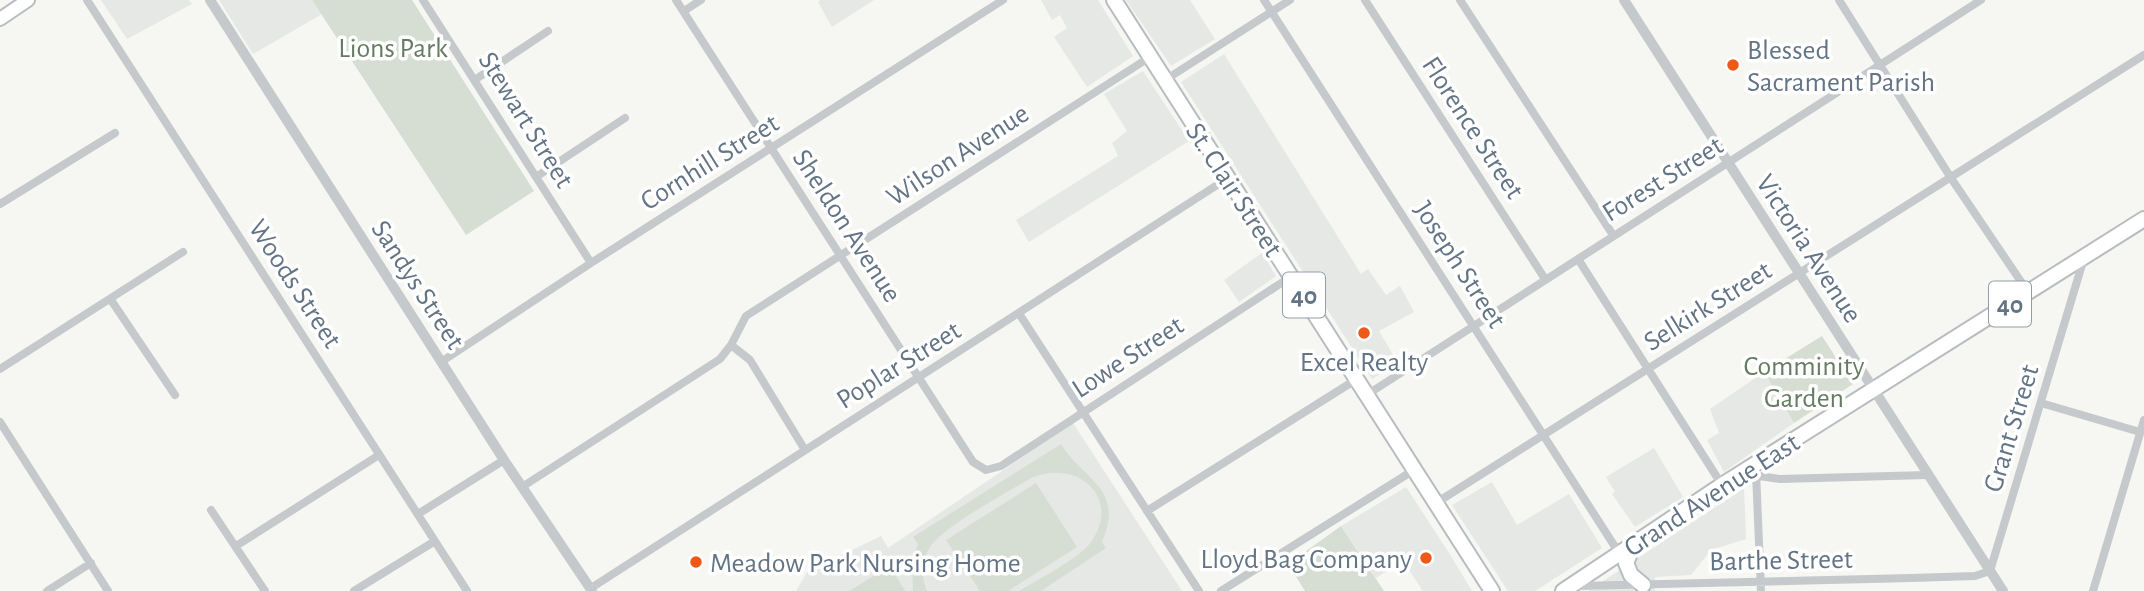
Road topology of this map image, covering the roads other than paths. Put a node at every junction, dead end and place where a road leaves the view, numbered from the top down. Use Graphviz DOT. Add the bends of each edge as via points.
graph roads {
  1 [pos="28,0"];
  2 [pos="87,0"];
  3 [pos="210,0"];
  4 [pos="423,0"];
  5 [pos="676,0"];
  6 [pos="701,0"];
  7 [pos="1003,0"];
  8 [pos="1114,0"];
  9 [pos="1264,0"];
  10 [pos="1290,0"];
  11 [pos="1365,0"];
  12 [pos="1460,0"];
  13 [pos="1625,0"];
  14 [pos="1839,0"];
  15 [pos="1981,0"];
  16 [pos="1969,3"];
  17 [pos="684,11"];
  18 [pos="1272,12"];
  19 [pos="0,19"];
  20 [pos="548,31"];
  21 [pos="2144,55"];
  22 [pos="1150,57"];
  23 [pos="1881,67"];
  24 [pos="476,79"];
  25 [pos="1165,80"];
  26 [pos="625,118"];
  27 [pos="115,133"];
  28 [pos="772,148"];
  29 [pos="1728,164"];
  30 [pos="536,177"];
  31 [pos="1228,178"];
  32 [pos="1951,178"];
  33 [pos="0,204"];
  34 [pos="2144,219"];
  35 [pos="1613,235"];
  36 [pos="183,253"];
  37 [pos="841,256"];
  38 [pos="2084,258"];
  39 [pos="1578,259"];
  40 [pos="591,263"];
  41 [pos="1800,274"];
  42 [pos="1292,276"];
  43 [pos="1545,279"];
  44 [pos="2028,292"];
  45 [pos="111,300"];
  46 [pos="1020,315"];
  47 [pos="1474,326"];
  48 [pos="731,345"];
  49 [pos="441,362"];
  50 [pos="0,369"];
  51 [pos="1647,370"];
  52 [pos="919,378"];
  53 [pos="1357,379"];
  54 [pos="1876,388"];
  55 [pos="1368,394"];
  56 [pos="175,395"];
  57 [pos="2041,403"];
  58 [pos="1082,413"];
  59 [pos="2144,420"];
  60 [pos="0,422"];
  61 [pos="2140,432"];
  62 [pos="1543,437"];
  63 [pos="805,450"];
  64 [pos="379,455"];
  65 [pos="504,460"];
  66 [pos="986,470"];
  67 [pos="1415,470"];
  68 [pos="1756,471"];
  69 [pos="1927,475"];
  70 [pos="1722,485"];
  71 [pos="522,487"];
  72 [pos="1436,503"];
  73 [pos="211,510"];
  74 [pos="1147,511"];
  75 [pos="418,514"];
  76 [pos="435,541"];
  77 [pos="1635,542"];
  78 [pos="236,546"];
  79 [pos="1619,553"];
  80 [pos="91,563"];
  81 [pos="1990,571"];
  82 [pos="1643,585"];
  83 [pos="1761,587"];
  84 [pos="1568,588"];
  85 [pos="592,589"];
  86 [pos="47,591"];
  87 [pos="108,591"];
  88 [pos="265,591"];
  89 [pos="354,591"];
  90 [pos="467,591"];
  91 [pos="1199,591"];
  92 [pos="1221,591"];
  93 [pos="1492,591"];
  94 [pos="2003,591"];
  95 [pos="2093,591"];
  1 -- 19 [label="main road"];
  2 -- 64 [label="street, Woods Street"];
  3 -- 49 [label="street, Sandys Street"];
  4 -- 24 [label="street, Stewart Street"];
  5 -- 17 [label="street, Sheldon Avenue"];
  6 -- 17 [label="street"];
  7 -- 28 [label="street, Cornhill Street"];
  8 -- 22 [label="main road, St. Clair Street / 40"];
  9 -- 18 [label="street, Joseph Street"];
  10 -- 18 [label="street"];
  11 -- 43 [label="street, Florence Street"];
  12 -- 35 [label="street"];
  13 -- 29 [label="street, Victoria Avenue"];
  14 -- 23 [label="street"];
  15 -- 16 [label="street, Forest Street"];
  16 -- 23 [label="street, Forest Street"];
  17 -- 28 [label="street, Sheldon Avenue"];
  18 -- 25 [label="street"];
  18 -- 47 [label="street, Joseph Street"];
  20 -- 24 [label="street"];
  21 -- 32 [label="street, Selkirk Street"];
  22 -- 25 [label="main road, St. Clair Street / 40"];
  22 -- 37 [label="street, Wilson Avenue"];
  23 -- 29 [label="street, Forest Street"];
  23 -- 32 [label="street"];
  24 -- 30 [label="street, Stewart Street"];
  25 -- 31 [label="main road, St. Clair Street / 40"];
  26 -- 30 [label="street"];
  27 -- 33 [label="street"];
  28 -- 37 [label="street, Sheldon Avenue"];
  28 -- 40 [label="street, Cornhill Street"];
  29 -- 35 [label="street, Forest Street"];
  29 -- 41 [label="street, Victoria Avenue"];
  30 -- 40 [label="street, Stewart Street"];
  31 -- 42 [label="main road, St. Clair Street / 40"];
  31 -- 46 [label="street, Poplar Street"];
  32 -- 41 [label="street, Selkirk Street"];
  32 -- 44 [label="street"];
  34 -- 38 [label="main road, Grand Avenue East / 40"];
  35 -- 39 [label="street, Forest Street"];
  36 -- 45 [label="street"];
  37 -- 48 [label="street, Wilson Avenue" via="746,316"];
  37 -- 52 [label="street, Sheldon Avenue"];
  38 -- 44 [label="main road, Grand Avenue East / 40"];
  38 -- 57 [label="street, Grant Street"];
  39 -- 43 [label="street, Forest Street"];
  39 -- 51 [label="street"];
  40 -- 49 [label="street, Cornhill Street"];
  41 -- 51 [label="street, Selkirk Street"];
  41 -- 54 [label="street, Victoria Avenue"];
  42 -- 53 [label="main road, St. Clair Street / 40"];
  42 -- 58 [label="street, Lowe Street"];
  43 -- 47 [label="street, Forest Street"];
  44 -- 54 [label="main road, Grand Avenue East / 40"];
  45 -- 50 [label="street"];
  45 -- 56 [label="street"];
  46 -- 52 [label="street, Poplar Street"];
  46 -- 58 [label="street"];
  47 -- 55 [label="street, Forest Street"];
  47 -- 62 [label="street, Joseph Street"];
  48 -- 63 [label="street" via="750,360"];
  48 -- 71 [label="street, Wilson Avenue" via="720,359"];
  49 -- 65 [label="street, Sandys Street"];
  51 -- 62 [label="street, Selkirk Street"];
  51 -- 70 [label="street"];
  52 -- 63 [label="street, Poplar Street"];
  52 -- 66 [label="street, Sheldon Avenue" via="974,462"];
  53 -- 55 [label="main road, St. Clair Street / 40"];
  53 -- 74 [label="street"];
  54 -- 68 [label="main road, Grand Avenue East / 40"];
  54 -- 69 [label="street, Victoria Avenue"];
  55 -- 67 [label="main road, St. Clair Street / 40"];
  57 -- 61 [label="street"];
  57 -- 81 [label="street, Grant Street"];
  58 -- 66 [label="street, Lowe Street" via="1001,466"];
  58 -- 74 [label="street"];
  59 -- 61 [label="street"];
  60 -- 80 [label="street"];
  61 -- 95 [label="street"];
  62 -- 72 [label="street, Selkirk Street"];
  62 -- 79 [label="street, Joseph Street"];
  63 -- 85 [label="street, Poplar Street"];
  64 -- 75 [label="street, Woods Street"];
  64 -- 78 [label="street"];
  65 -- 71 [label="street, Sandys Street"];
  65 -- 75 [label="street"];
  67 -- 72 [label="main road, St. Clair Street / 40"];
  67 -- 92 [label="street"];
  68 -- 69 [label="street" via="1780,479"];
  68 -- 70 [label="main road, Grand Avenue East / 40"];
  68 -- 83 [label="street"];
  69 -- 81 [label="street, Victoria Avenue"];
  70 -- 77 [label="main road, Grand Avenue East / 40"];
  71 -- 85 [label="street, Sandys Street"];
  72 -- 93 [label="main road, St. Clair Street / 40"];
  73 -- 78 [label="street"];
  74 -- 91 [label="street"];
  75 -- 76 [label="street, Woods Street"];
  76 -- 89 [label="street"];
  76 -- 90 [label="street, Woods Street"];
  77 -- 79 [label="main road, Grand Avenue East / 40"];
  77 -- 82 [label="main road" via="1626,563"];
  78 -- 88 [label="street"];
  79 -- 84 [label="main road, Grand Avenue East / 40"];
  80 -- 86 [label="street"];
  80 -- 87 [label="street"];
  81 -- 83 [label="street, Barthe Street" via="1903,583"];
  81 -- 94 [label="street, Victoria Avenue"];
  82 -- 83 [label="street, Barthe Street"];
  82 -- 84 [label="street, Barthe Street"];
}
